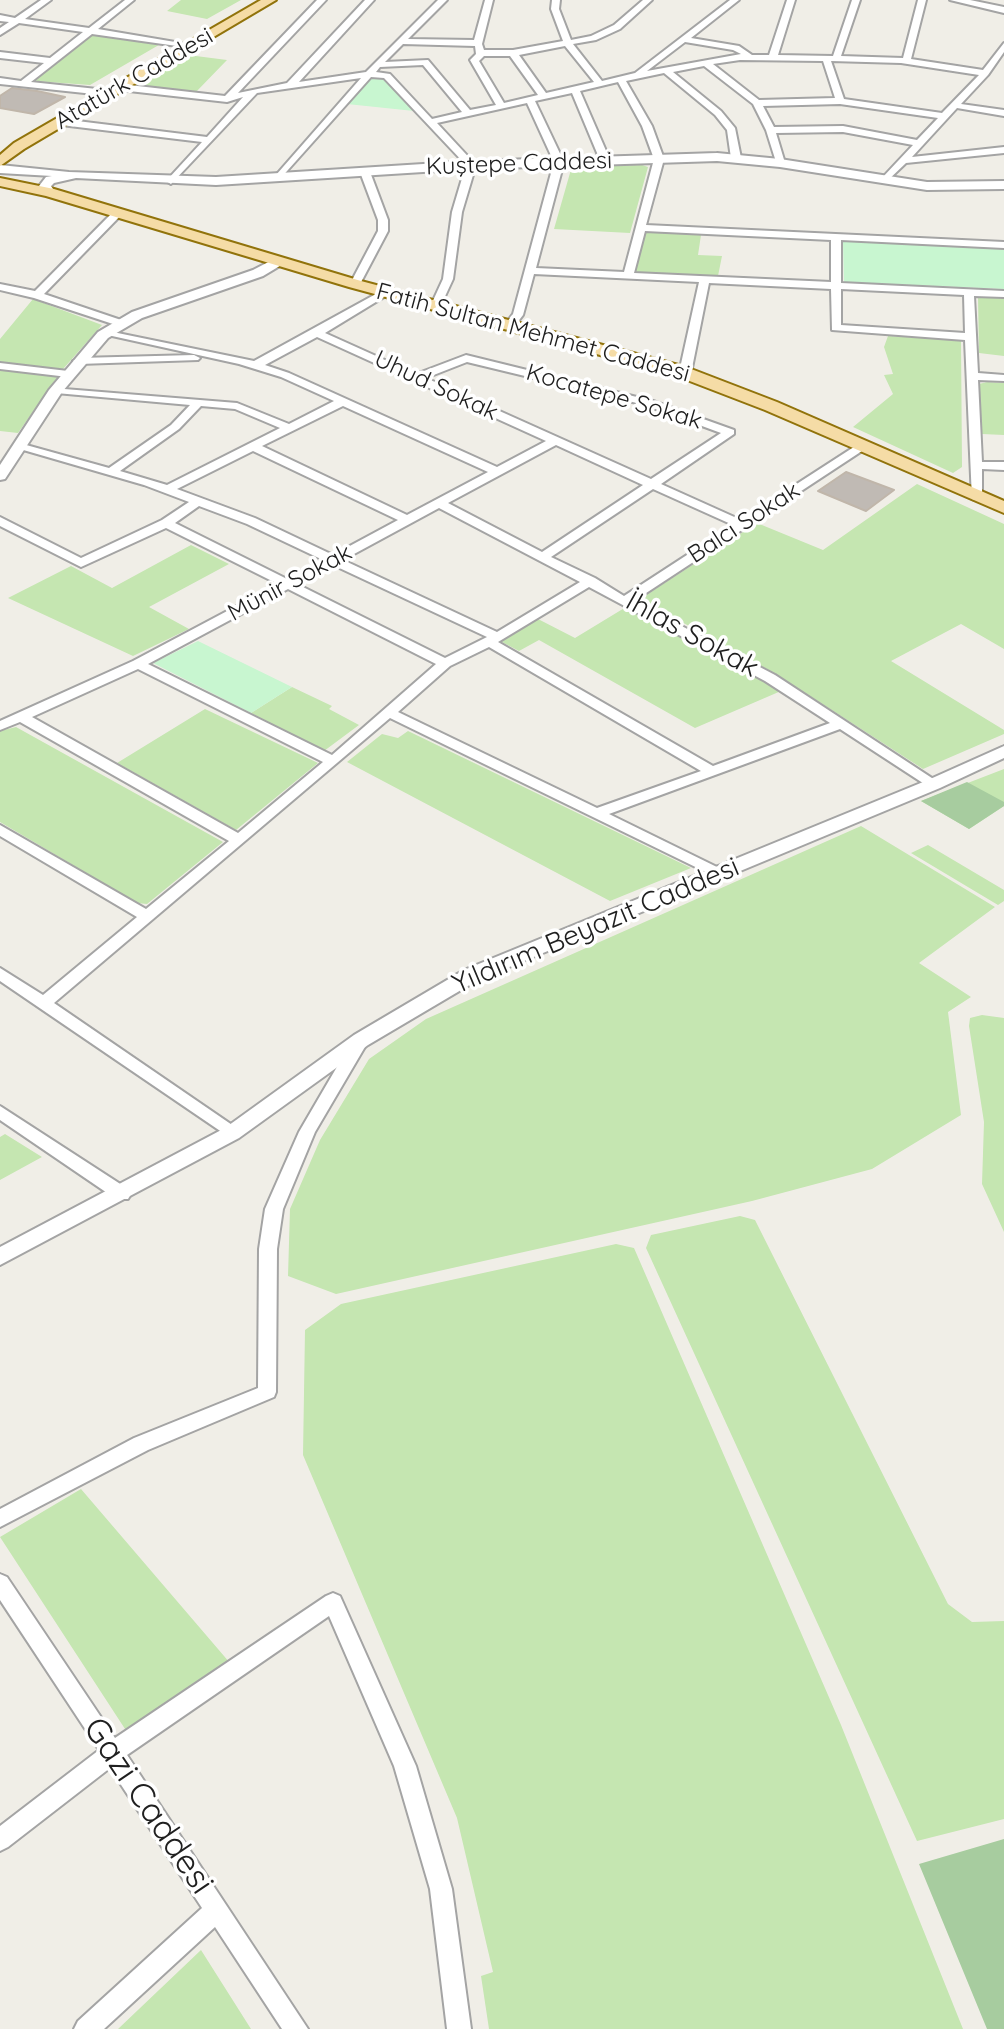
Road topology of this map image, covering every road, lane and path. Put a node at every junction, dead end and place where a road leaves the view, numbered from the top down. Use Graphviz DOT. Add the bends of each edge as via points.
graph roads {
  1 [pos="47,0"];
  2 [pos="130,0"];
  3 [pos="249,0"];
  4 [pos="270,0"];
  5 [pos="322,0"];
  6 [pos="370,0"];
  7 [pos="443,0"];
  8 [pos="489,0"];
  9 [pos="556,0"];
  10 [pos="648,0"];
  11 [pos="735,0"];
  12 [pos="791,0"];
  13 [pos="856,0"];
  14 [pos="922,0"];
  15 [pos="955,0"];
  16 [pos="984,2"];
  17 [pos="1004,10"];
  18 [pos="0,18"];
  19 [pos="16,20"];
  20 [pos="91,29"];
  21 [pos="0,32"];
  22 [pos="684,39"];
  23 [pos="404,42"];
  24 [pos="177,43"];
  25 [pos="568,44"];
  26 [pos="1004,46"];
  27 [pos="479,48"];
  28 [pos="513,53"];
  29 [pos="0,55"];
  30 [pos="751,56"];
  31 [pos="773,56"];
  32 [pos="831,58"];
  33 [pos="51,61"];
  34 [pos="906,61"];
  35 [pos="706,63"];
  36 [pos="377,65"];
  37 [pos="665,70"];
  38 [pos="985,73"];
  39 [pos="370,74"];
  40 [pos="635,76"];
  41 [pos="621,80"];
  42 [pos="0,81"];
  43 [pos="24,83"];
  44 [pos="600,84"];
  45 [pos="120,87"];
  46 [pos="289,87"];
  47 [pos="575,89"];
  48 [pos="94,91"];
  49 [pos="254,91"];
  50 [pos="544,97"];
  51 [pos="227,99"];
  52 [pos="530,100"];
  53 [pos="840,101"];
  54 [pos="757,103"];
  55 [pos="953,105"];
  56 [pos="501,106"];
  57 [pos="1004,113"];
  58 [pos="468,114"];
  59 [pos="942,116"];
  60 [pos="61,122"];
  61 [pos="430,122"];
  62 [pos="771,130"];
  63 [pos="1004,138"];
  64 [pos="209,140"];
  65 [pos="920,143"];
  66 [pos="0,145"];
  67 [pos="1000,151"];
  68 [pos="736,158"];
  69 [pos="659,159"];
  70 [pos="605,160"];
  71 [pos="906,160"];
  72 [pos="559,162"];
  73 [pos="780,163"];
  74 [pos="471,165"];
  75 [pos="3,168"];
  76 [pos="365,172"];
  77 [pos="76,174"];
  78 [pos="279,177"];
  79 [pos="885,180"];
  80 [pos="171,181"];
  81 [pos="0,182"];
  82 [pos="1004,185"];
  83 [pos="49,192"];
  84 [pos="119,212"];
  85 [pos="641,228"];
  86 [pos="836,237"];
  87 [pos="1004,245"];
  88 [pos="278,261"];
  89 [pos="531,271"];
  90 [pos="628,276"];
  91 [pos="705,279"];
  92 [pos="355,284"];
  93 [pos="836,285"];
  94 [pos="0,287"];
  95 [pos="385,292"];
  96 [pos="969,292"];
  97 [pos="1004,294"];
  98 [pos="37,295"];
  99 [pos="436,305"];
  100 [pos="120,323"];
  101 [pos="509,326"];
  102 [pos="107,332"];
  103 [pos="317,333"];
  104 [pos="971,337"];
  105 [pos="224,358"];
  106 [pos="79,361"];
  107 [pos="256,365"];
  108 [pos="0,366"];
  109 [pos="685,373"];
  110 [pos="68,374"];
  111 [pos="972,376"];
  112 [pos="418,377"];
  113 [pos="1004,378"];
  114 [pos="56,390"];
  115 [pos="343,401"];
  116 [pos="199,402"];
  117 [pos="290,428"];
  118 [pos="555,441"];
  119 [pos="19,447"];
  120 [pos="254,447"];
  121 [pos="861,447"];
  122 [pos="976,465"];
  123 [pos="1004,466"];
  124 [pos="112,471"];
  125 [pos="498,472"];
  126 [pos="0,476"];
  127 [pos="651,485"];
  128 [pos="168,489"];
  129 [pos="976,496"];
  130 [pos="198,501"];
  131 [pos="439,503"];
  132 [pos="1004,508"];
  133 [pos="408,520"];
  134 [pos="0,521"];
  135 [pos="166,523"];
  136 [pos="742,525"];
  137 [pos="543,557"];
  138 [pos="334,560"];
  139 [pos="591,581"];
  140 [pos="290,584"];
  141 [pos="627,600"];
  142 [pos="493,639"];
  143 [pos="445,663"];
  144 [pos="138,664"];
  145 [pos="388,712"];
  146 [pos="21,717"];
  147 [pos="841,724"];
  148 [pos="0,726"];
  149 [pos="1004,751"];
  150 [pos="332,761"];
  151 [pos="712,771"];
  152 [pos="934,784"];
  153 [pos="596,814"];
  154 [pos="0,830"];
  155 [pos="239,840"];
  156 [pos="718,873"];
  157 [pos="148,917"];
  158 [pos="0,973"];
  159 [pos="44,1003"];
  160 [pos="361,1040"];
  161 [pos="0,1112"];
  162 [pos="232,1133"];
  163 [pos="122,1194"];
  164 [pos="0,1257"];
  165 [pos="0,1519"];
  166 [pos="0,1583"];
  167 [pos="112,1753"];
  168 [pos="0,1840"];
  169 [pos="217,1910"];
  170 [pos="86,2029"];
  171 [pos="296,2029"];
  172 [pos="459,2029"];
  1 -- 19 [label="street"];
  2 -- 20 [label="street"];
  3 -- 24 [label="main road"];
  4 -- 45 [label="main road, Atatürk Caddesi"];
  5 -- 51 [label="street"];
  6 -- 46 [label="street"];
  7 -- 23 [label="street"];
  8 -- 27 [label="street"];
  9 -- 25 [label="street"];
  10 -- 25 [label="street" via="606,33"];
  11 -- 22 [label="street"];
  12 -- 31 [label="street"];
  13 -- 32 [label="street"];
  14 -- 34 [label="street"];
  15 -- 16 [label="street"];
  16 -- 17 [label="street"];
  18 -- 19 [label="street"];
  19 -- 20 [label="street"];
  19 -- 21 [label="street"];
  20 -- 24 [label="street"];
  20 -- 33 [label="street"];
  22 -- 30 [label="street" via="736,48"];
  22 -- 40 [label="street"];
  23 -- 27 [label="street"];
  23 -- 36 [label="street"];
  24 -- 48 [label="main road"];
  25 -- 28 [label="street"];
  25 -- 44 [label="street"];
  26 -- 38 [label="street"];
  27 -- 28 [label="street"];
  27 -- 56 [label="street" via="474,60"];
  28 -- 50 [label="street"];
  29 -- 33 [label="street"];
  30 -- 31 [label="street"];
  30 -- 35 [label="street"];
  31 -- 32 [label="street"];
  32 -- 34 [label="street"];
  32 -- 53 [label="street"];
  33 -- 43 [label="street"];
  34 -- 38 [label="street"];
  35 -- 37 [label="street"];
  35 -- 54 [label="street"];
  36 -- 39 [label="street"];
  36 -- 58 [label="street" via="425,62"];
  37 -- 40 [label="street"];
  37 -- 68 [label="street" via="725,121 732,130"];
  38 -- 55 [label="street"];
  39 -- 46 [label="street"];
  39 -- 61 [label="street" via="387,76"];
  39 -- 78 [label="street"];
  40 -- 41 [label="street"];
  41 -- 44 [label="street"];
  41 -- 69 [label="street"];
  42 -- 43 [label="street"];
  43 -- 48 [label="street"];
  44 -- 47 [label="street"];
  45 -- 51 [label="street"];
  45 -- 60 [label="main road, Atatürk Caddesi"];
  46 -- 49 [label="street"];
  47 -- 50 [label="street"];
  47 -- 70 [label="street"];
  48 -- 66 [label="main road"];
  49 -- 51 [label="street"];
  49 -- 64 [label="street"];
  50 -- 52 [label="street"];
  52 -- 56 [label="street"];
  52 -- 72 [label="street"];
  53 -- 54 [label="street"];
  53 -- 59 [label="street"];
  54 -- 62 [label="street"];
  55 -- 57 [label="street"];
  55 -- 59 [label="street"];
  56 -- 58 [label="street"];
  58 -- 61 [label="street"];
  59 -- 65 [label="street"];
  60 -- 64 [label="street"];
  60 -- 75 [label="main road, Atatürk Caddesi" via="16,148"];
  61 -- 74 [label="street"];
  62 -- 65 [label="street" via="843,129"];
  62 -- 73 [label="street"];
  63 -- 67 [label="street"];
  64 -- 80 [label="street"];
  65 -- 71 [label="street"];
  67 -- 71 [label="street"];
  68 -- 69 [label="street, Kuştepe Caddesi"];
  68 -- 73 [label="street, Kuştepe Caddesi"];
  69 -- 70 [label="street, Kuştepe Caddesi"];
  69 -- 85 [label="street"];
  70 -- 72 [label="street, Kuştepe Caddesi"];
  71 -- 79 [label="street"];
  72 -- 74 [label="street, Kuştepe Caddesi"];
  72 -- 89 [label="street"];
  73 -- 79 [label="street, Kuştepe Caddesi"];
  74 -- 76 [label="street, Kuştepe Caddesi"];
  74 -- 99 [label="street" via="457,212 448,279"];
  75 -- 77 [label="street, Kuştepe Caddesi"];
  75 -- 83 [label="main road, Fatih Sultan Mehmet Caddesi"];
  76 -- 78 [label="street, Kuştepe Caddesi"];
  76 -- 92 [label="street" via="383,231"];
  77 -- 80 [label="street, Kuştepe Caddesi"];
  77 -- 83 [label="street" via="48,181"];
  78 -- 80 [label="street, Kuştepe Caddesi"];
  79 -- 82 [label="street, Kuştepe Caddesi" via="927,186"];
  81 -- 83 [label="main road, Fatih Sultan Mehmet Caddesi"];
  83 -- 84 [label="main road, Fatih Sultan Mehmet Caddesi"];
  84 -- 88 [label="main road, Fatih Sultan Mehmet Caddesi"];
  84 -- 98 [label="street"];
  85 -- 86 [label="street"];
  85 -- 90 [label="street"];
  86 -- 87 [label="street"];
  86 -- 93 [label="street"];
  88 -- 92 [label="main road, Fatih Sultan Mehmet Caddesi"];
  88 -- 100 [label="street"];
  89 -- 90 [label="street"];
  89 -- 101 [label="street" via="518,315"];
  90 -- 91 [label="street"];
  91 -- 93 [label="street"];
  91 -- 109 [label="street"];
  92 -- 95 [label="main road, Fatih Sultan Mehmet Caddesi"];
  93 -- 96 [label="street"];
  93 -- 104 [label="street" via="836,328"];
  94 -- 98 [label="street"];
  95 -- 99 [label="main road, Fatih Sultan Mehmet Caddesi"];
  95 -- 103 [label="street"];
  96 -- 97 [label="street"];
  96 -- 104 [label="street"];
  98 -- 100 [label="street"];
  99 -- 101 [label="main road, Fatih Sultan Mehmet Caddesi"];
  100 -- 102 [label="street"];
  101 -- 109 [label="main road, Fatih Sultan Mehmet Caddesi"];
  102 -- 105 [label="street"];
  102 -- 106 [label="street"];
  103 -- 107 [label="street"];
  103 -- 112 [label="street, Uhud Sokak"];
  104 -- 111 [label="street"];
  105 -- 106 [label="street"];
  105 -- 107 [label="street"];
  106 -- 110 [label="street"];
  107 -- 115 [label="street"];
  108 -- 110 [label="street"];
  109 -- 121 [label="main road, Fatih Sultan Mehmet Caddesi"];
  110 -- 114 [label="street"];
  111 -- 113 [label="street"];
  111 -- 122 [label="street"];
  112 -- 118 [label="street, Uhud Sokak"];
  112 -- 127 [label="street, Kocatepe Sokak" via="466,358 649,403 730,432"];
  114 -- 116 [label="street"];
  114 -- 119 [label="street"];
  115 -- 117 [label="street"];
  115 -- 125 [label="street"];
  116 -- 117 [label="street" via="246,408"];
  116 -- 124 [label="street" via="175,427"];
  117 -- 120 [label="street"];
  118 -- 125 [label="street, Münir Sokak"];
  118 -- 127 [label="street"];
  119 -- 124 [label="street"];
  119 -- 126 [label="street"];
  120 -- 128 [label="street"];
  120 -- 133 [label="street"];
  121 -- 129 [label="main road, Fatih Sultan Mehmet Caddesi"];
  121 -- 136 [label="street, Balcı Sokak"];
  122 -- 123 [label="street"];
  122 -- 129 [label="street"];
  124 -- 128 [label="street"];
  125 -- 131 [label="street, Münir Sokak"];
  127 -- 136 [label="street"];
  127 -- 137 [label="street, Kocatepe Sokak"];
  128 -- 130 [label="street"];
  129 -- 132 [label="main road, Fatih Sultan Mehmet Caddesi"];
  130 -- 135 [label="street"];
  130 -- 138 [label="street"];
  131 -- 133 [label="street, Münir Sokak"];
  131 -- 137 [label="street, İhlas Sokak"];
  133 -- 138 [label="street, Münir Sokak"];
  134 -- 135 [label="street" via="81,563"];
  135 -- 140 [label="street"];
  136 -- 141 [label="street, Balcı Sokak"];
  137 -- 139 [label="street, İhlas Sokak"];
  138 -- 140 [label="street, Münir Sokak"];
  138 -- 142 [label="street"];
  139 -- 141 [label="street, İhlas Sokak"];
  139 -- 142 [label="street"];
  140 -- 143 [label="street"];
  140 -- 144 [label="street, Münir Sokak"];
  141 -- 147 [label="street, İhlas Sokak" via="770,678"];
  142 -- 143 [label="street"];
  142 -- 151 [label="street"];
  143 -- 145 [label="street"];
  144 -- 146 [label="street, Münir Sokak"];
  144 -- 150 [label="street"];
  145 -- 150 [label="street"];
  145 -- 153 [label="street"];
  146 -- 148 [label="street, Münir Sokak"];
  146 -- 155 [label="street"];
  147 -- 151 [label="street"];
  147 -- 152 [label="street, İhlas Sokak"];
  149 -- 152 [label="street, Yıldırım Beyazıt Caddesi"];
  150 -- 155 [label="street"];
  151 -- 153 [label="street"];
  152 -- 156 [label="street, Yıldırım Beyazıt Caddesi"];
  153 -- 156 [label="street"];
  154 -- 157 [label="street"];
  155 -- 157 [label="street"];
  156 -- 160 [label="street, Yıldırım Beyazıt Caddesi" via="471,975"];
  157 -- 159 [label="street"];
  158 -- 159 [label="street"];
  159 -- 162 [label="street"];
  160 -- 162 [label="street, Yıldırım Beyazıt Caddesi"];
  160 -- 165 [label="street" via="307,1132 274,1209 268,1249 267,1392 141,1444"];
  161 -- 163 [label="street"];
  162 -- 163 [label="street, Yıldırım Beyazıt Caddesi"];
  163 -- 164 [label="street, Yıldırım Beyazıt Caddesi"];
  166 -- 167 [label="street, Gazi Caddesi"];
  167 -- 168 [label="street"];
  167 -- 169 [label="street, Gazi Caddesi"];
  167 -- 172 [label="street" via="333,1602 405,1766 441,1889"];
  169 -- 170 [label="street"];
  169 -- 171 [label="street, Gazi Caddesi"];
}
